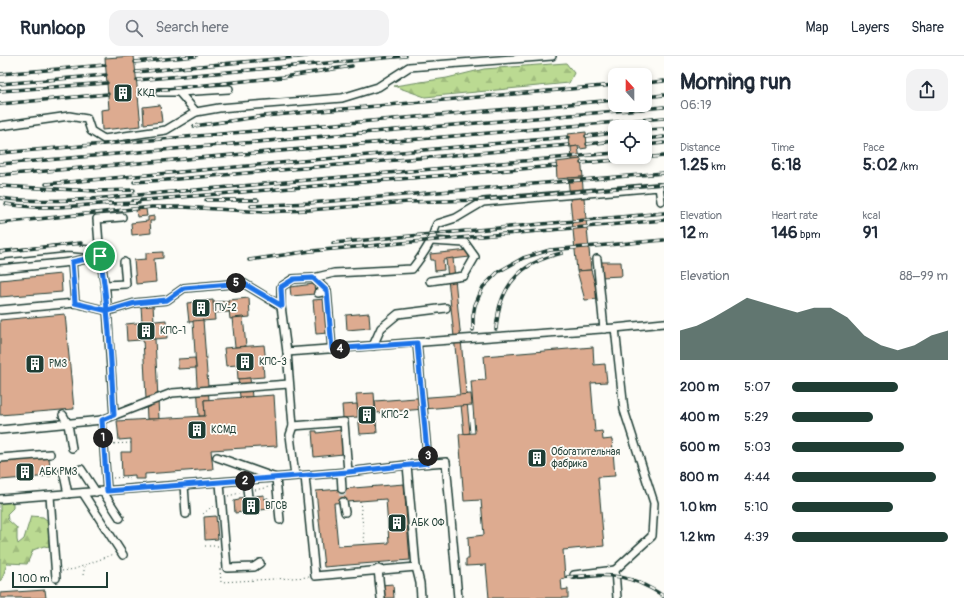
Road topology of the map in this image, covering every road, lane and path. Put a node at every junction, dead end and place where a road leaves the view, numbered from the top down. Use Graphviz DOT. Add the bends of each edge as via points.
graph roads {
  1 [pos="552,56"];
  2 [pos="229,89"];
  3 [pos="158,92"];
  4 [pos="179,92"];
  5 [pos="196,112"];
  6 [pos="0,126"];
  7 [pos="661,201"];
  8 [pos="122,217"];
  9 [pos="431,241"];
  10 [pos="100,254"];
  11 [pos="0,255"];
  12 [pos="597,259"];
  13 [pos="72,262"];
  14 [pos="124,262"];
  15 [pos="0,269"];
  16 [pos="313,278"];
  17 [pos="430,281"];
  18 [pos="105,285"];
  19 [pos="327,291"];
  20 [pos="318,292"];
  21 [pos="75,303"];
  22 [pos="282,306"];
  23 [pos="446,308"];
  24 [pos="0,310"];
  25 [pos="108,311"];
  26 [pos="664,324"];
  27 [pos="615,328"];
  28 [pos="604,329"];
  29 [pos="417,343"];
  30 [pos="373,346"];
  31 [pos="332,349"];
  32 [pos="287,352"];
  33 [pos="289,384"];
  34 [pos="63,415"];
  35 [pos="114,415"];
  36 [pos="102,420"];
  37 [pos="68,424"];
  38 [pos="293,426"];
  39 [pos="0,430"];
  40 [pos="131,443"];
  41 [pos="110,444"];
  42 [pos="72,448"];
  43 [pos="50,454"];
  44 [pos="217,456"];
  45 [pos="0,458"];
  46 [pos="428,463"];
  47 [pos="407,465"];
  48 [pos="81,469"];
  49 [pos="63,470"];
  50 [pos="195,470"];
  51 [pos="344,473"];
  52 [pos="295,476"];
  53 [pos="305,476"];
  54 [pos="112,478"];
  55 [pos="196,478"];
  56 [pos="276,478"];
  57 [pos="246,480"];
  58 [pos="220,483"];
  59 [pos="130,484"];
  60 [pos="184,485"];
  61 [pos="342,489"];
  62 [pos="102,492"];
  63 [pos="83,493"];
  64 [pos="68,494"];
  65 [pos="50,496"];
  66 [pos="248,497"];
  67 [pos="0,499"];
  68 [pos="360,501"];
  69 [pos="343,502"];
  70 [pos="344,512"];
  71 [pos="186,514"];
  72 [pos="120,518"];
  73 [pos="280,520"];
  74 [pos="365,544"];
  75 [pos="122,553"];
  76 [pos="260,563"];
  77 [pos="85,565"];
  78 [pos="416,567"];
  79 [pos="378,569"];
  80 [pos="615,570"];
  81 [pos="56,575"];
  82 [pos="574,575"];
  83 [pos="83,576"];
  84 [pos="381,598"];
  85 [pos="421,598"];
  86 [pos="458,598"];
  87 [pos="617,598"];
  1 -- 5 [label="lane" via="409,67 378,87 342,98"];
  2 -- 4 [label="lane"];
  3 -- 4 [label="lane"];
  4 -- 5 [label="lane"];
  5 -- 6 [label="lane" via="166,130 104,139 91,131 87,119 69,116"];
  7 -- 9 [label="lane" via="659,187 483,202 456,218 437,224"];
  8 -- 10 [label="lane" via="97,219"];
  9 -- 16 [label="lane" via="412,269 334,273"];
  9 -- 17 [label="lane" via="465,243 475,257 464,276"];
  10 -- 11 [label="lane" via="68,248"];
  10 -- 13 [label="lane"];
  10 -- 18 [label="lane"];
  12 -- 28 [label="lane"];
  13 -- 15 [label="lane"];
  13 -- 21 [label="lane"];
  14 -- 18 [label="lane" via="126,284"];
  16 -- 19 [label="lane"];
  16 -- 22 [label="lane" via="294,279 281,287"];
  18 -- 25 [label="lane"];
  19 -- 20 [label="lane"];
  19 -- 31 [label="lane"];
  21 -- 24 [label="lane"];
  21 -- 25 [label="lane"];
  22 -- 25 [label="lane" via="243,283 184,288 167,300 135,303"];
  22 -- 32 [label="lane"];
  23 -- 30 [label="lane" via="398,314 381,328"];
  25 -- 35 [label="lane"];
  26 -- 27 [label="lane"];
  27 -- 28 [label="lane"];
  27 -- 80 [label="lane" via="624,410 654,503 652,536"];
  28 -- 29 [label="lane"];
  29 -- 30 [label="lane"];
  29 -- 46 [label="lane"];
  30 -- 31 [label="lane"];
  31 -- 32 [label="lane"];
  32 -- 33 [label="lane"];
  33 -- 35 [label="lane" via="172,393"];
  33 -- 38 [label="lane"];
  34 -- 37 [label="lane"];
  35 -- 36 [label="lane"];
  36 -- 37 [label="lane"];
  36 -- 62 [label="lane"];
  37 -- 39 [label="lane"];
  37 -- 42 [label="lane"];
  38 -- 51 [label="lane" via="344,422"];
  38 -- 52 [label="lane" via="290,435"];
  40 -- 41 [label="path"];
  43 -- 45 [label="lane"];
  44 -- 56 [label="lane"];
  46 -- 47 [label="lane"];
  46 -- 86 [label="lane" via="446,462"];
  47 -- 51 [label="lane"];
  47 -- 78 [label="lane"];
  48 -- 62 [label="lane"];
  49 -- 64 [label="lane"];
  50 -- 55 [label="path"];
  51 -- 53 [label="lane"];
  51 -- 61 [label="lane"];
  52 -- 53 [label="lane"];
  52 -- 56 [label="lane"];
  53 -- 79 [label="lane" via="315,576"];
  54 -- 59 [label="path" via="130,476"];
  56 -- 57 [label="lane"];
  56 -- 73 [label="lane"];
  57 -- 58 [label="lane"];
  57 -- 66 [label="lane"];
  58 -- 60 [label="lane"];
  58 -- 76 [label="lane" via="227,568 254,567"];
  60 -- 62 [label="lane"];
  60 -- 71 [label="lane"];
  62 -- 63 [label="lane"];
  62 -- 72 [label="lane"];
  63 -- 64 [label="lane"];
  63 -- 75 [label="lane"];
  64 -- 65 [label="lane"];
  65 -- 67 [label="lane"];
  65 -- 81 [label="lane"];
  68 -- 74 [label="path"];
  69 -- 70 [label="lane"];
  75 -- 77 [label="path"];
  77 -- 81 [label="path"];
  77 -- 83 [label="path"];
  78 -- 79 [label="lane"];
  78 -- 85 [label="lane"];
  79 -- 84 [label="lane"];
  80 -- 82 [label="lane"];
  80 -- 87 [label="lane"];
}
